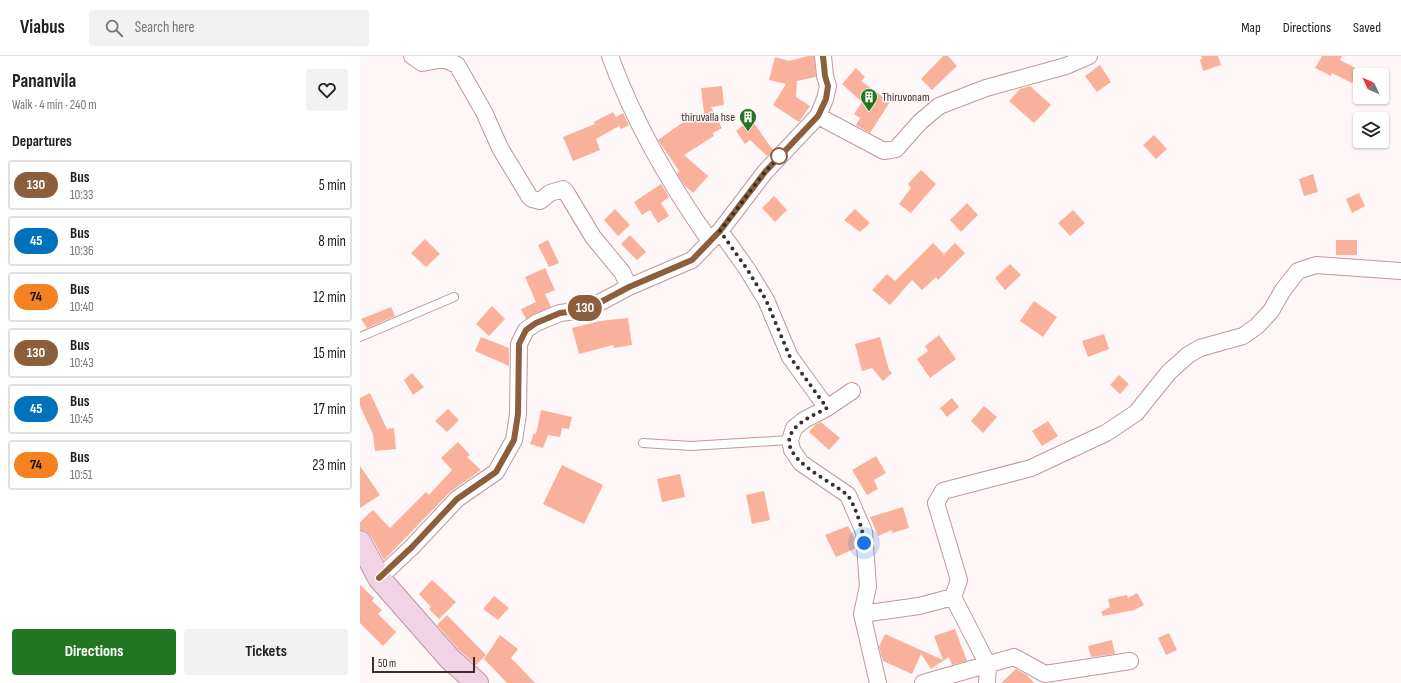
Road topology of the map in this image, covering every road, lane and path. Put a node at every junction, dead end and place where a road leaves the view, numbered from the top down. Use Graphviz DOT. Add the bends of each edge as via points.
graph roads {
  1 [pos="412,56"];
  2 [pos="610,56"];
  3 [pos="823,56"];
  4 [pos="1089,56"];
  5 [pos="818,116"];
  6 [pos="715,236"];
  7 [pos="1401,271"];
  8 [pos="629,287"];
  9 [pos="454,297"];
  10 [pos="360,337"];
  11 [pos="852,391"];
  12 [pos="827,408"];
  13 [pos="790,440"];
  14 [pos="643,443"];
  15 [pos="360,542"];
  16 [pos="379,578"];
  17 [pos="953,597"];
  18 [pos="862,614"];
  19 [pos="1130,661"];
  20 [pos="988,665"];
  21 [pos="477,683"];
  22 [pos="878,683"];
  23 [pos="923,683"];
  24 [pos="986,683"];
  1 -- 8 [label="street" via="422,63 444,59 457,66 484,112 500,148 529,196 540,201 563,189 593,237 622,272"];
  2 -- 6 [label="street" via="635,118 657,158"];
  3 -- 5 [label="street" via="828,86 826,99"];
  4 -- 5 [label="street" via="1066,66 986,88 939,106 920,122 896,149 884,151"];
  5 -- 6 [label="street" via="765,172"];
  6 -- 8 [label="street" via="692,260"];
  6 -- 12 [label="street" via="747,269 766,300 790,357"];
  7 -- 17 [label="street" via="1316,265 1298,271 1271,311 1257,326 1243,336 1200,348 1188,355 1169,372 1136,413 1106,433 1031,468 943,491 936,503 959,580"];
  8 -- 16 [label="street" via="597,304 560,313 526,330 519,344 518,414 514,440 496,472 457,499"];
  9 -- 10 [label="lane"];
  11 -- 12 [label="street"];
  12 -- 13 [label="street" via="794,428"];
  13 -- 14 [label="lane" via="691,446"];
  13 -- 18 [label="street" via="792,450 801,464 848,495 864,532 868,586"];
  15 -- 16 [label="main road"];
  16 -- 21 [label="main road" via="450,659"];
  17 -- 18 [label="street" via="919,606"];
  17 -- 20 [label="street"];
  18 -- 22 [label="street"];
  19 -- 20 [label="street" via="1045,674 1014,657"];
  20 -- 23 [label="street"];
  20 -- 24 [label="street"];
}
